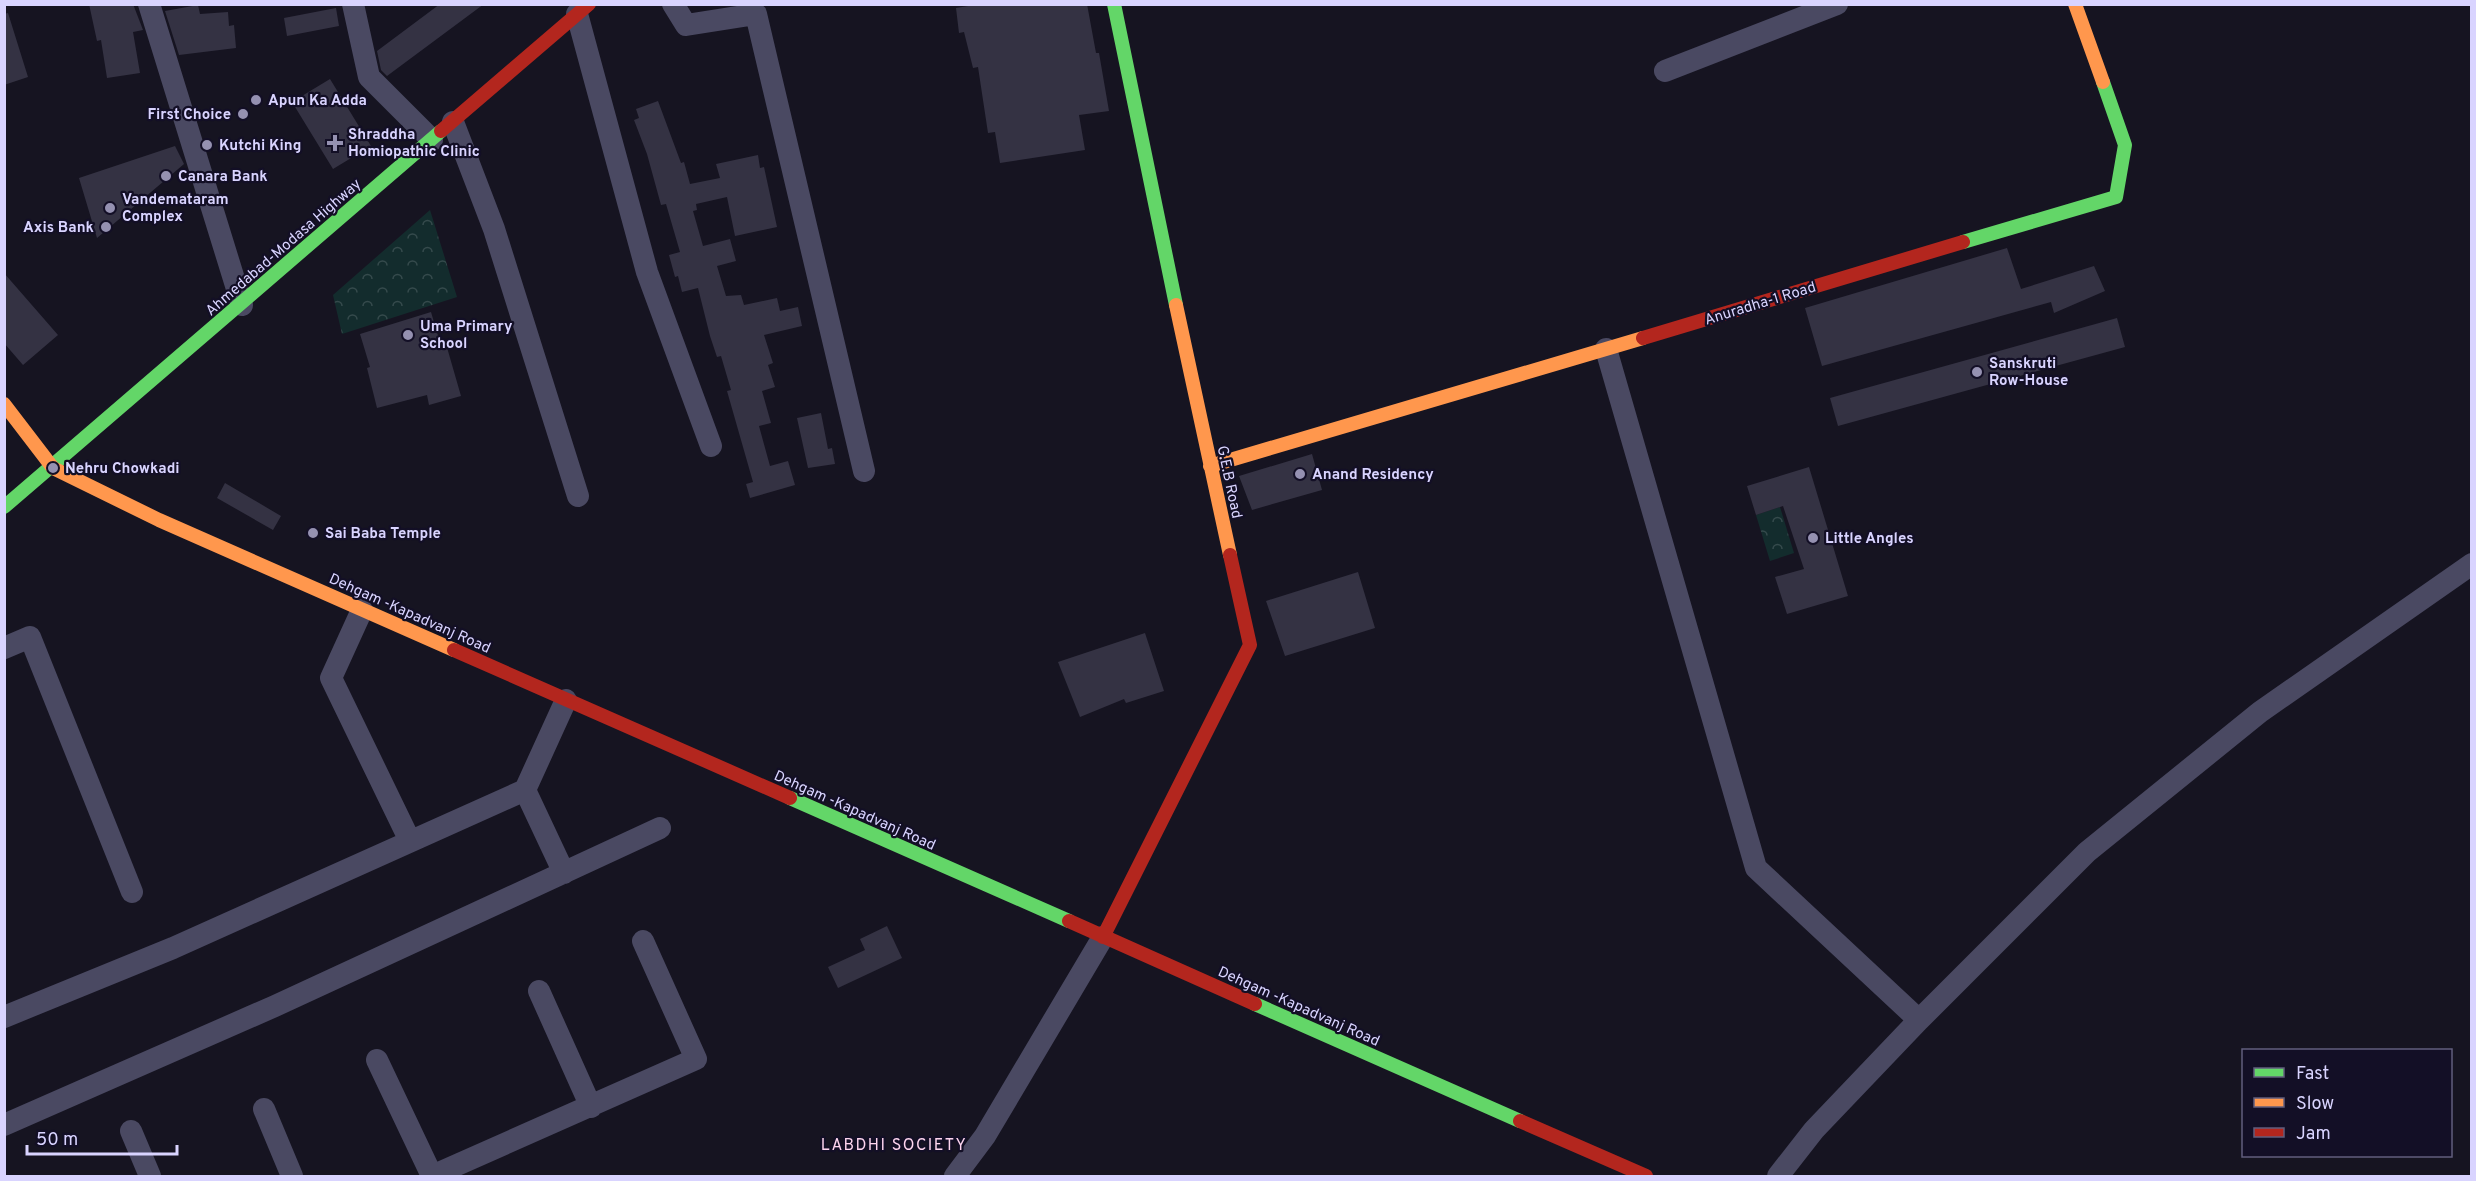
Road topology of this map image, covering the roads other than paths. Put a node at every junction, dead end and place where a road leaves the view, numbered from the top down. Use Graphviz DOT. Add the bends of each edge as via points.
graph roads {
  1 [pos="149,4"];
  2 [pos="353,4"];
  3 [pos="673,4"];
  4 [pos="1114,4"];
  5 [pos="2075,4"];
  6 [pos="1834,5"];
  7 [pos="583,9"];
  8 [pos="1665,70"];
  9 [pos="453,122"];
  10 [pos="432,140"];
  11 [pos="242,305"];
  12 [pos="1606,349"];
  13 [pos="4,404"];
  14 [pos="711,446"];
  15 [pos="1210,466"];
  16 [pos="53,468"];
  17 [pos="864,471"];
  18 [pos="578,496"];
  19 [pos="4,507"];
  20 [pos="2472,564"];
  21 [pos="362,610"];
  22 [pos="4,648"];
  23 [pos="566,700"];
  24 [pos="525,790"];
  25 [pos="660,828"];
  26 [pos="410,841"];
  27 [pos="564,873"];
  28 [pos="132,892"];
  29 [pos="1103,937"];
  30 [pos="643,941"];
  31 [pos="539,991"];
  32 [pos="4,1017"];
  33 [pos="1919,1020"];
  34 [pos="377,1060"];
  35 [pos="591,1107"];
  36 [pos="264,1109"];
  37 [pos="4,1125"];
  38 [pos="131,1131"];
  39 [pos="150,1176"];
  40 [pos="292,1176"];
  41 [pos="432,1176"];
  42 [pos="955,1176"];
  43 [pos="1646,1176"];
  44 [pos="1778,1176"];
  1 -- 11 [label="street"];
  2 -- 10 [label="street" via="369,77"];
  3 -- 17 [label="street" via="686,25 756,14"];
  4 -- 15 [label="main road, G.E.B Road"];
  5 -- 12 [label="main road, Anuradha-1 Road" via="2125,145 2116,197"];
  6 -- 8 [label="street"];
  7 -- 9 [label="main road, Ahmedabad-Modasa Highway"];
  7 -- 14 [label="street" via="647,272"];
  9 -- 10 [label="main road, Ahmedabad-Modasa Highway"];
  9 -- 18 [label="street" via="494,229"];
  10 -- 11 [label="main road, Ahmedabad-Modasa Highway"];
  11 -- 16 [label="main road, Ahmedabad-Modasa Highway"];
  12 -- 15 [label="main road, Anuradha-1 Road"];
  12 -- 33 [label="street" via="1756,868"];
  13 -- 16 [label="main road"];
  15 -- 29 [label="main road, G.E.B Road" via="1250,645"];
  16 -- 19 [label="main road, Ahmedabad-Modasa Highway"];
  16 -- 21 [label="main road, Dehgam -Kapadvanj Road" via="63,480"];
  20 -- 33 [label="street" via="2260,712 2087,852"];
  21 -- 23 [label="main road, Dehgam -Kapadvanj Road"];
  21 -- 26 [label="street" via="331,678"];
  22 -- 28 [label="street" via="30,637"];
  23 -- 24 [label="street"];
  23 -- 29 [label="main road, Dehgam -Kapadvanj Road"];
  24 -- 26 [label="street"];
  24 -- 27 [label="street"];
  25 -- 27 [label="street"];
  26 -- 32 [label="street" via="173,948"];
  27 -- 37 [label="street"];
  29 -- 42 [label="street" via="986,1136"];
  29 -- 43 [label="main road, Dehgam -Kapadvanj Road"];
  30 -- 35 [label="street" via="696,1059"];
  31 -- 35 [label="street"];
  33 -- 44 [label="street" via="1814,1130"];
  34 -- 41 [label="street"];
  35 -- 41 [label="street"];
  36 -- 40 [label="street"];
  38 -- 39 [label="street"];
}
